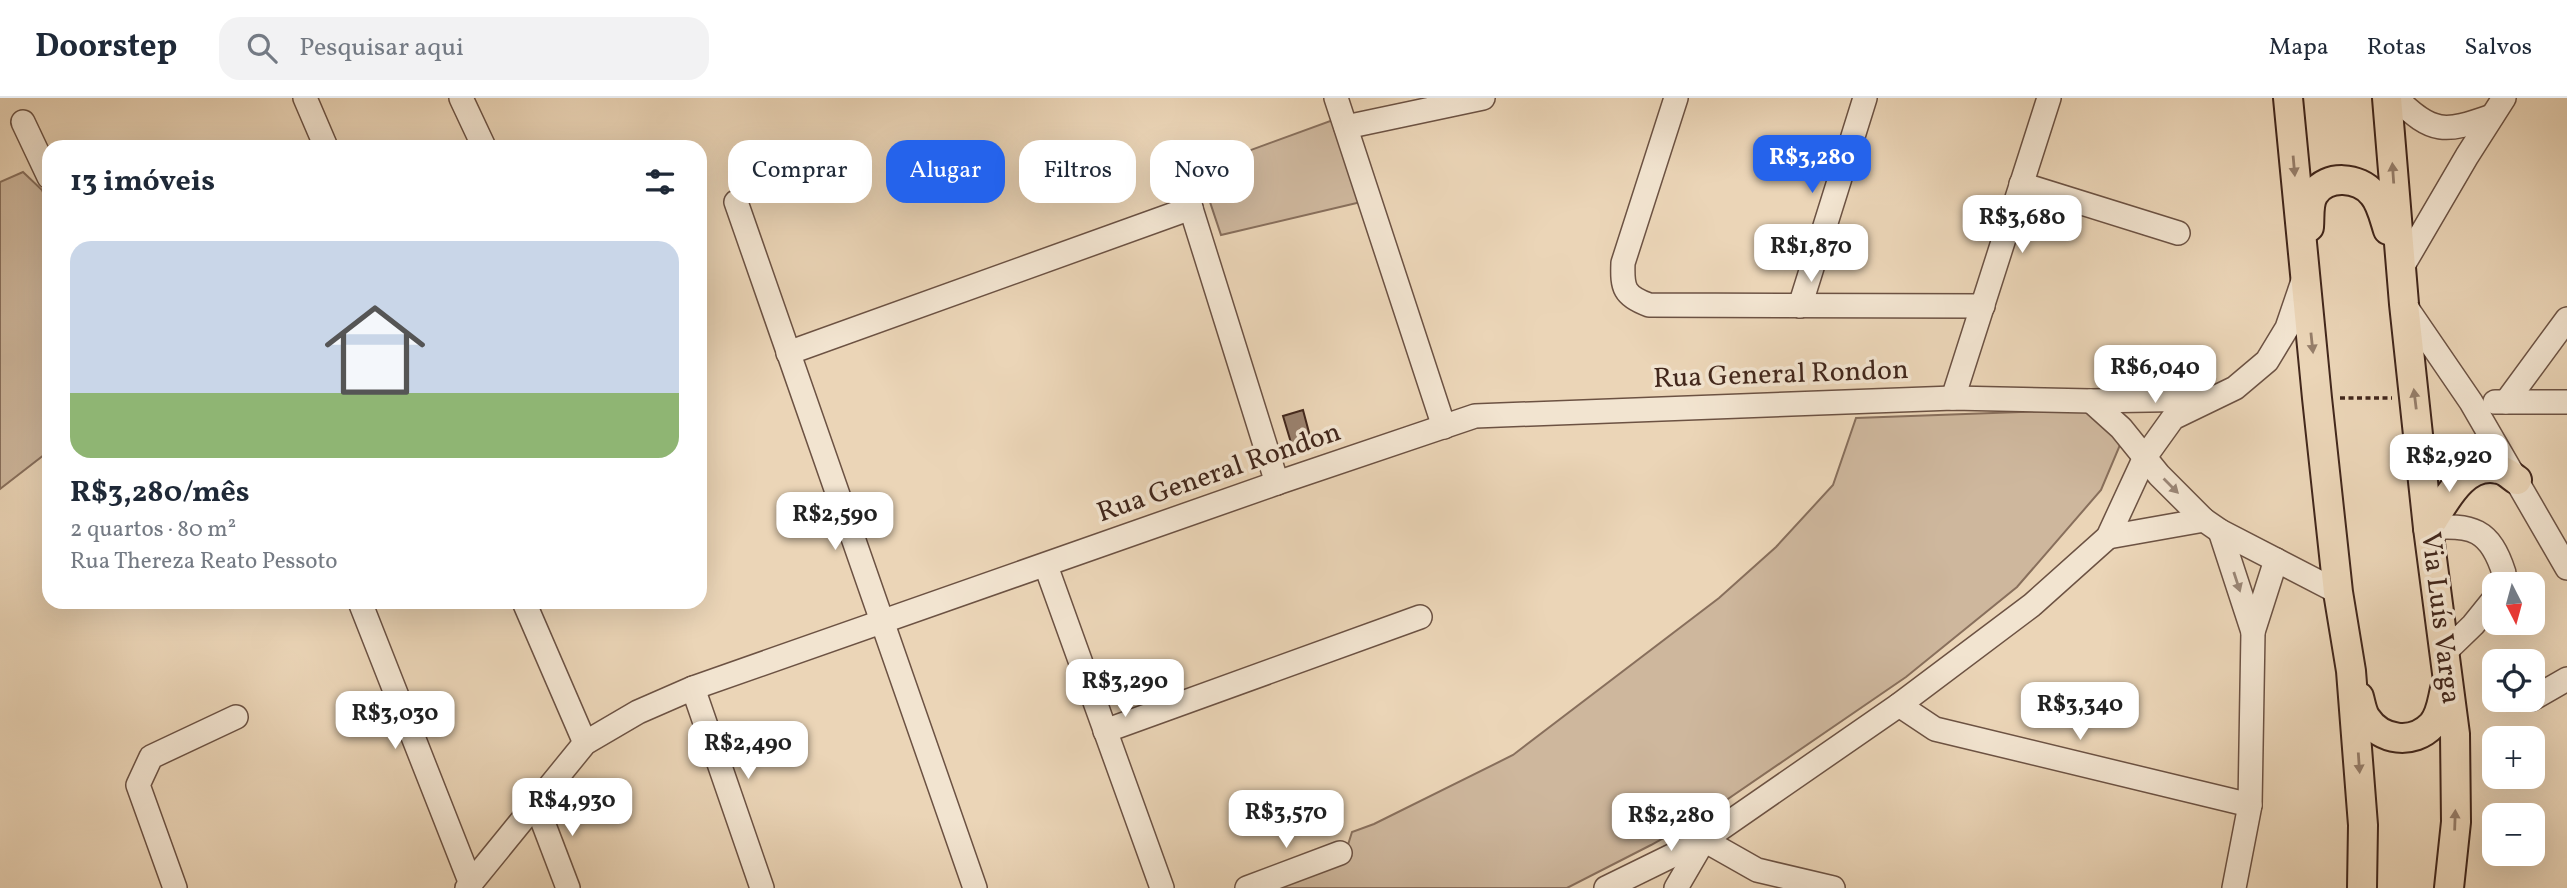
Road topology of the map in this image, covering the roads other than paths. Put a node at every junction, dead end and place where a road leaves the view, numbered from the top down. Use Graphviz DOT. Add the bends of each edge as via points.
graph roads {
  1 [pos="304,98"];
  2 [pos="461,98"];
  3 [pos="1336,98"];
  4 [pos="1483,98"];
  5 [pos="1676,98"];
  6 [pos="1865,98"];
  7 [pos="2049,98"];
  8 [pos="2288,98"];
  9 [pos="2387,98"];
  10 [pos="2396,98"];
  11 [pos="2498,107"];
  12 [pos="23,122"];
  13 [pos="1346,127"];
  14 [pos="323,140"];
  15 [pos="481,140"];
  16 [pos="42,162"];
  17 [pos="2021,184"];
  18 [pos="736,203"];
  19 [pos="1189,203"];
  20 [pos="1191,208"];
  21 [pos="2178,233"];
  22 [pos="2401,269"];
  23 [pos="2305,275"];
  24 [pos="2404,304"];
  25 [pos="1800,306"];
  26 [pos="1983,306"];
  27 [pos="2567,319"];
  28 [pos="788,353"];
  29 [pos="1953,398"];
  30 [pos="2207,399"];
  31 [pos="2091,401"];
  32 [pos="2471,402"];
  33 [pos="2506,402"];
  34 [pos="2567,402"];
  35 [pos="1444,427"];
  36 [pos="2145,457"];
  37 [pos="2517,480"];
  38 [pos="1277,483"];
  39 [pos="2212,525"];
  40 [pos="2428,528"];
  41 [pos="2108,537"];
  42 [pos="2276,560"];
  43 [pos="1046,566"];
  44 [pos="2567,568"];
  45 [pos="2504,572"];
  46 [pos="2338,592"];
  47 [pos="363,609"];
  48 [pos="527,609"];
  49 [pos="2482,614"];
  50 [pos="1420,617"];
  51 [pos="882,622"];
  52 [pos="2253,632"];
  53 [pos="2446,666"];
  54 [pos="2351,671"];
  55 [pos="2567,679"];
  56 [pos="692,688"];
  57 [pos="2545,692"];
  58 [pos="1899,705"];
  59 [pos="236,717"];
  60 [pos="1105,731"];
  61 [pos="585,743"];
  62 [pos="536,804"];
  63 [pos="2250,805"];
  64 [pos="1704,840"];
  65 [pos="1340,853"];
  66 [pos="469,886"];
  67 [pos="175,888"];
  68 [pos="568,888"];
  69 [pos="762,888"];
  70 [pos="975,888"];
  71 [pos="1162,888"];
  72 [pos="1247,888"];
  73 [pos="1606,888"];
  74 [pos="1676,888"];
  75 [pos="1833,888"];
  76 [pos="2234,888"];
  77 [pos="2362,888"];
  78 [pos="2449,888"];
  1 -- 14 [label="street"];
  2 -- 15 [label="street"];
  3 -- 13 [label="street"];
  4 -- 13 [label="street"];
  5 -- 25 [label="street" via="1623,263 1622,284 1633,299 1649,305"];
  6 -- 25 [label="street"];
  7 -- 17 [label="street"];
  8 -- 23 [label="main road, one-way"];
  22 -- 9 [label="main road, Via Luís Varga, one-way"];
  10 -- 11 [label="street" via="2417,118 2438,128 2462,127"];
  11 -- 22 [label="street"];
  12 -- 16 [label="street"];
  13 -- 35 [label="street"];
  17 -- 21 [label="street"];
  17 -- 26 [label="street"];
  18 -- 28 [label="street"];
  19 -- 20 [label="street"];
  20 -- 28 [label="street"];
  20 -- 38 [label="street"];
  22 -- 23 [label="main road" via="2373,193 2342,179 2324,184 2314,193"];
  22 -- 24 [label="main road, Via Luís Varga"];
  23 -- 30 [label="street, Rua General Rondon" via="2287,328 2267,361 2235,388"];
  23 -- 46 [label="main road, one-way"];
  24 -- 32 [label="street"];
  40 -- 24 [label="main road, Via Luís Varga, one-way"];
  25 -- 26 [label="street"];
  26 -- 29 [label="street"];
  27 -- 33 [label="street"];
  28 -- 51 [label="street"];
  29 -- 31 [label="street, Rua General Rondon"];
  29 -- 35 [label="street, Rua General Rondon" via="1475,416"];
  30 -- 31 [label="street, Rua General Rondon"];
  30 -- 36 [label="street, Rua General Rondon" via="2173,418"];
  31 -- 36 [label="street"];
  32 -- 33 [label="street"];
  32 -- 37 [label="street"];
  33 -- 34 [label="street"];
  35 -- 38 [label="street, Rua General Rondon"];
  36 -- 39 [label="street, one-way"];
  36 -- 41 [label="street, Rua General Rondon"];
  37 -- 40 [label="main road" via="2500,469 2483,468 2465,476"];
  37 -- 44 [label="street"];
  38 -- 43 [label="street, Rua General Rondon"];
  39 -- 41 [label="street"];
  39 -- 42 [label="street"];
  39 -- 52 [label="street, one-way"];
  40 -- 45 [label="street" via="2453,526 2480,532 2497,551"];
  40 -- 53 [label="main road, Via Luís Varga"];
  41 -- 58 [label="street" via="2032,605"];
  42 -- 46 [label="street"];
  42 -- 52 [label="street"];
  43 -- 51 [label="street, Rua General Rondon"];
  43 -- 60 [label="street"];
  46 -- 54 [label="main road"];
  47 -- 66 [label="street"];
  48 -- 61 [label="street"];
  49 -- 53 [label="street"];
  50 -- 60 [label="street"];
  51 -- 56 [label="street, Rua General Rondon"];
  51 -- 70 [label="street"];
  52 -- 63 [label="street"];
  53 -- 54 [label="main road" via="2440,711 2432,724 2401,739 2376,730 2365,717"];
  78 -- 53 [label="main road, Via Luís Varga, one-way" via="2456,822 2455,734"];
  54 -- 77 [label="main road, one-way" via="2363,825"];
  55 -- 57 [label="street"];
  56 -- 61 [label="street, Rua General Rondon"];
  56 -- 69 [label="street"];
  58 -- 63 [label="street" via="1935,729"];
  58 -- 64 [label="street"];
  59 -- 67 [label="street" via="151,757 138,785"];
  60 -- 71 [label="street"];
  61 -- 62 [label="street, Rua General Rondon"];
  62 -- 66 [label="street, Rua General Rondon"];
  62 -- 68 [label="street"];
  63 -- 76 [label="street"];
  64 -- 73 [label="street"];
  64 -- 74 [label="street"];
  64 -- 75 [label="street" via="1757,870"];
  65 -- 72 [label="street"];
}
